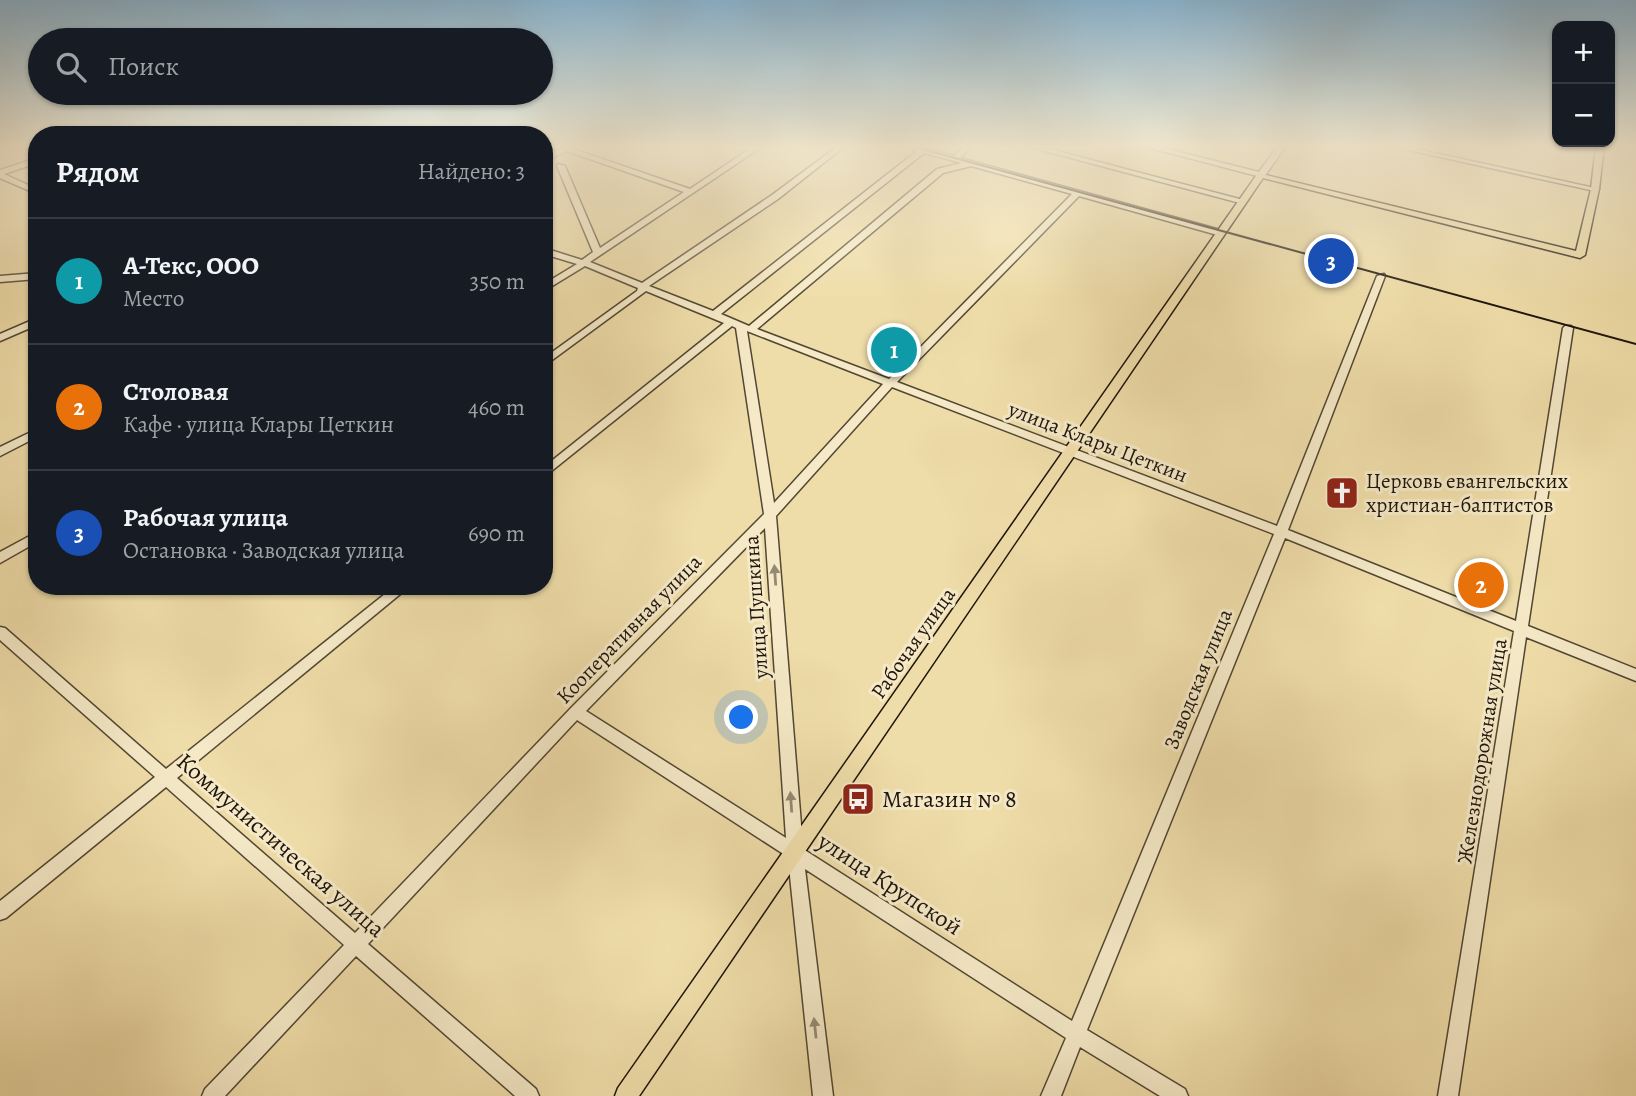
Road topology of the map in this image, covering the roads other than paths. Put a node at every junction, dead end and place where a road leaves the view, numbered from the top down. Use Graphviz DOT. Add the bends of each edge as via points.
graph roads {
  1 [pos="574,197"];
  2 [pos="680,197"];
  3 [pos="775,197"];
  4 [pos="863,197"];
  5 [pos="906,197"];
  6 [pos="1073,197"];
  7 [pos="1096,197"];
  8 [pos="1228,197"];
  9 [pos="1246,197"];
  10 [pos="1349,197"];
  11 [pos="1593,197"];
  12 [pos="1243,201"];
  13 [pos="1221,233"];
  14 [pos="597,253"];
  15 [pos="553,254"];
  16 [pos="584,263"];
  17 [pos="1381,276"];
  18 [pos="28,277"];
  19 [pos="0,279"];
  20 [pos="553,282"];
  21 [pos="642,289"];
  22 [pos="714,315"];
  23 [pos="28,325"];
  24 [pos="741,326"];
  25 [pos="1568,328"];
  26 [pos="0,338"];
  27 [pos="553,356"];
  28 [pos="890,383"];
  29 [pos="28,437"];
  30 [pos="0,452"];
  31 [pos="1070,452"];
  32 [pos="553,466"];
  33 [pos="770,515"];
  34 [pos="1281,532"];
  35 [pos="28,542"];
  36 [pos="0,558"];
  37 [pos="388,595"];
  38 [pos="1523,629"];
  39 [pos="3,639"];
  40 [pos="1636,674"];
  41 [pos="576,712"];
  42 [pos="166,778"];
  43 [pos="795,851"];
  44 [pos="0,912"];
  45 [pos="357,944"];
  46 [pos="1076,1034"];
  47 [pos="212,1096"];
  48 [pos="529,1096"];
  49 [pos="626,1096"];
  50 [pos="823,1096"];
  51 [pos="1051,1096"];
  52 [pos="1178,1096"];
  53 [pos="1448,1096"];
  1 -- 14 [label="street"];
  2 -- 14 [label="street"];
  3 -- 21 [label="street"];
  4 -- 22 [label="street"];
  5 -- 24 [label="street"];
  6 -- 28 [label="street, Кооперативная улица"];
  7 -- 13 [label="street"];
  8 -- 12 [label="street"];
  9 -- 12 [label="main road, Рабочая улица"];
  10 -- 11 [label="main road" via="1580,255"];
  12 -- 13 [label="main road, Рабочая улица"];
  13 -- 31 [label="main road, Рабочая улица"];
  14 -- 16 [label="street"];
  15 -- 16 [label="street, улица Клары Цеткин"];
  16 -- 20 [label="street"];
  16 -- 21 [label="street, улица Клары Цеткин"];
  17 -- 34 [label="street, Заводская улица"];
  18 -- 19 [label="street"];
  21 -- 22 [label="street, улица Клары Цеткин"];
  21 -- 27 [label="street"];
  22 -- 24 [label="street, улица Клары Цеткин"];
  23 -- 26 [label="street"];
  24 -- 28 [label="street, улица Клары Цеткин"];
  24 -- 32 [label="street"];
  24 -- 33 [label="street, улица Пушкина"];
  25 -- 38 [label="street, Железнодорожная улица"];
  28 -- 31 [label="street, улица Клары Цеткин"];
  28 -- 33 [label="street, Кооперативная улица"];
  29 -- 30 [label="street"];
  31 -- 34 [label="street, улица Клары Цеткин"];
  31 -- 43 [label="main road, Рабочая улица"];
  33 -- 41 [label="street, Кооперативная улица"];
  43 -- 33 [label="street, улица Пушкина, one-way"];
  34 -- 38 [label="street, улица Клары Цеткин"];
  34 -- 46 [label="street, Заводская улица"];
  35 -- 36 [label="street"];
  37 -- 42 [label="street"];
  38 -- 40 [label="street, улица Клары Цеткин"];
  38 -- 53 [label="street, Железнодорожная улица"];
  39 -- 42 [label="street, Коммунистическая улица"];
  41 -- 43 [label="street, улица Крупской"];
  41 -- 45 [label="street, Кооперативная улица"];
  42 -- 44 [label="street"];
  42 -- 45 [label="street, Коммунистическая улица"];
  43 -- 46 [label="street, улица Крупской"];
  43 -- 49 [label="main road, Рабочая улица"];
  50 -- 43 [label="street, улица Пушкина, one-way"];
  45 -- 47 [label="street, Кооперативная улица"];
  45 -- 48 [label="street, Коммунистическая улица"];
  46 -- 51 [label="street, Заводская улица"];
  46 -- 52 [label="street, улица Крупской"];
}
